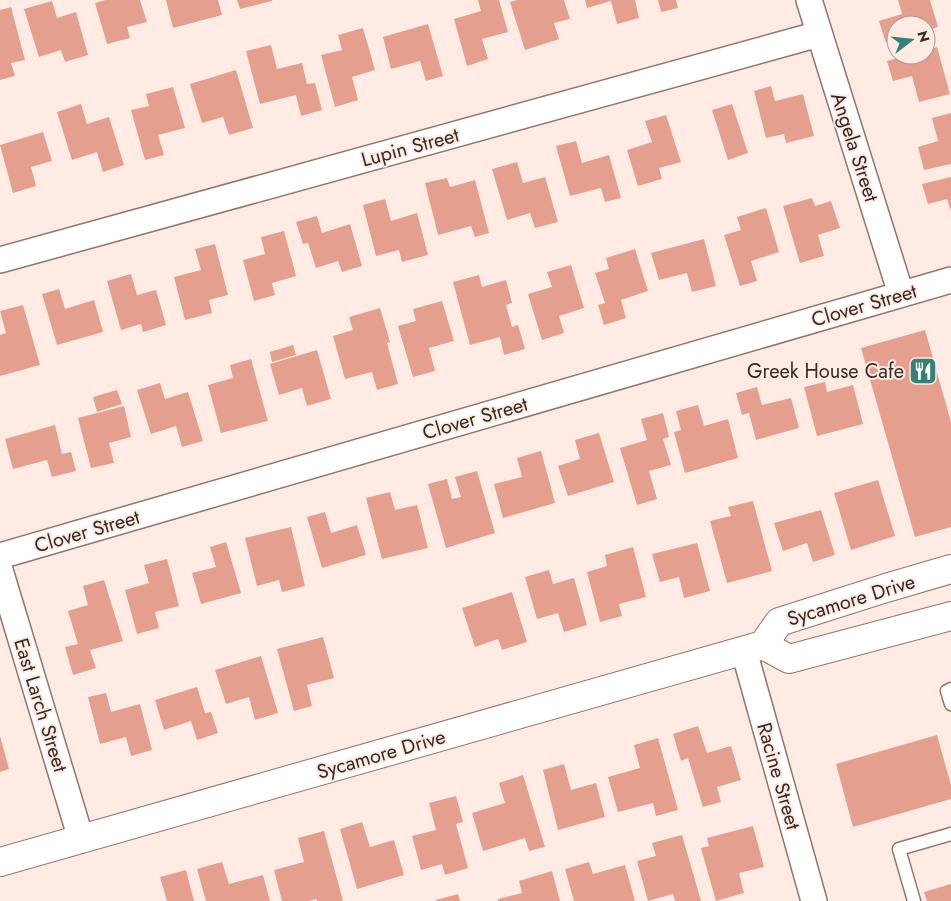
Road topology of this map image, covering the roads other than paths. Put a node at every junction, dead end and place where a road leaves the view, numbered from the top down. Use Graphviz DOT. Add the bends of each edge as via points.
graph roads {
  1 [pos="809,0"];
  2 [pos="819,34"];
  3 [pos="0,260"];
  4 [pos="950,282"];
  5 [pos="902,294"];
  6 [pos="0,556"];
  7 [pos="0,570"];
  8 [pos="951,570"];
  9 [pos="951,616"];
  10 [pos="754,648"];
  11 [pos="951,690"];
  12 [pos="951,704"];
  13 [pos="951,834"];
  14 [pos="81,839"];
  15 [pos="0,862"];
  16 [pos="814,901"];
  17 [pos="914,901"];
  1 -- 2 [label="street, Angela Street"];
  2 -- 3 [label="street, Lupin Street"];
  2 -- 5 [label="street, Angela Street"];
  4 -- 5 [label="street, Clover Street"];
  5 -- 6 [label="street, Clover Street"];
  7 -- 14 [label="street, East Larch Street"];
  8 -- 10 [label="main road, Sycamore Drive" via="779,622"];
  9 -- 10 [label="main road, Sycamore Drive" via="790,659"];
  10 -- 14 [label="main road, Sycamore Drive"];
  10 -- 16 [label="street, Racine Street"];
  11 -- 12 [label="lane" via="947,691"];
  13 -- 17 [label="lane" via="899,849"];
  14 -- 15 [label="main road, Sycamore Drive"];
}
